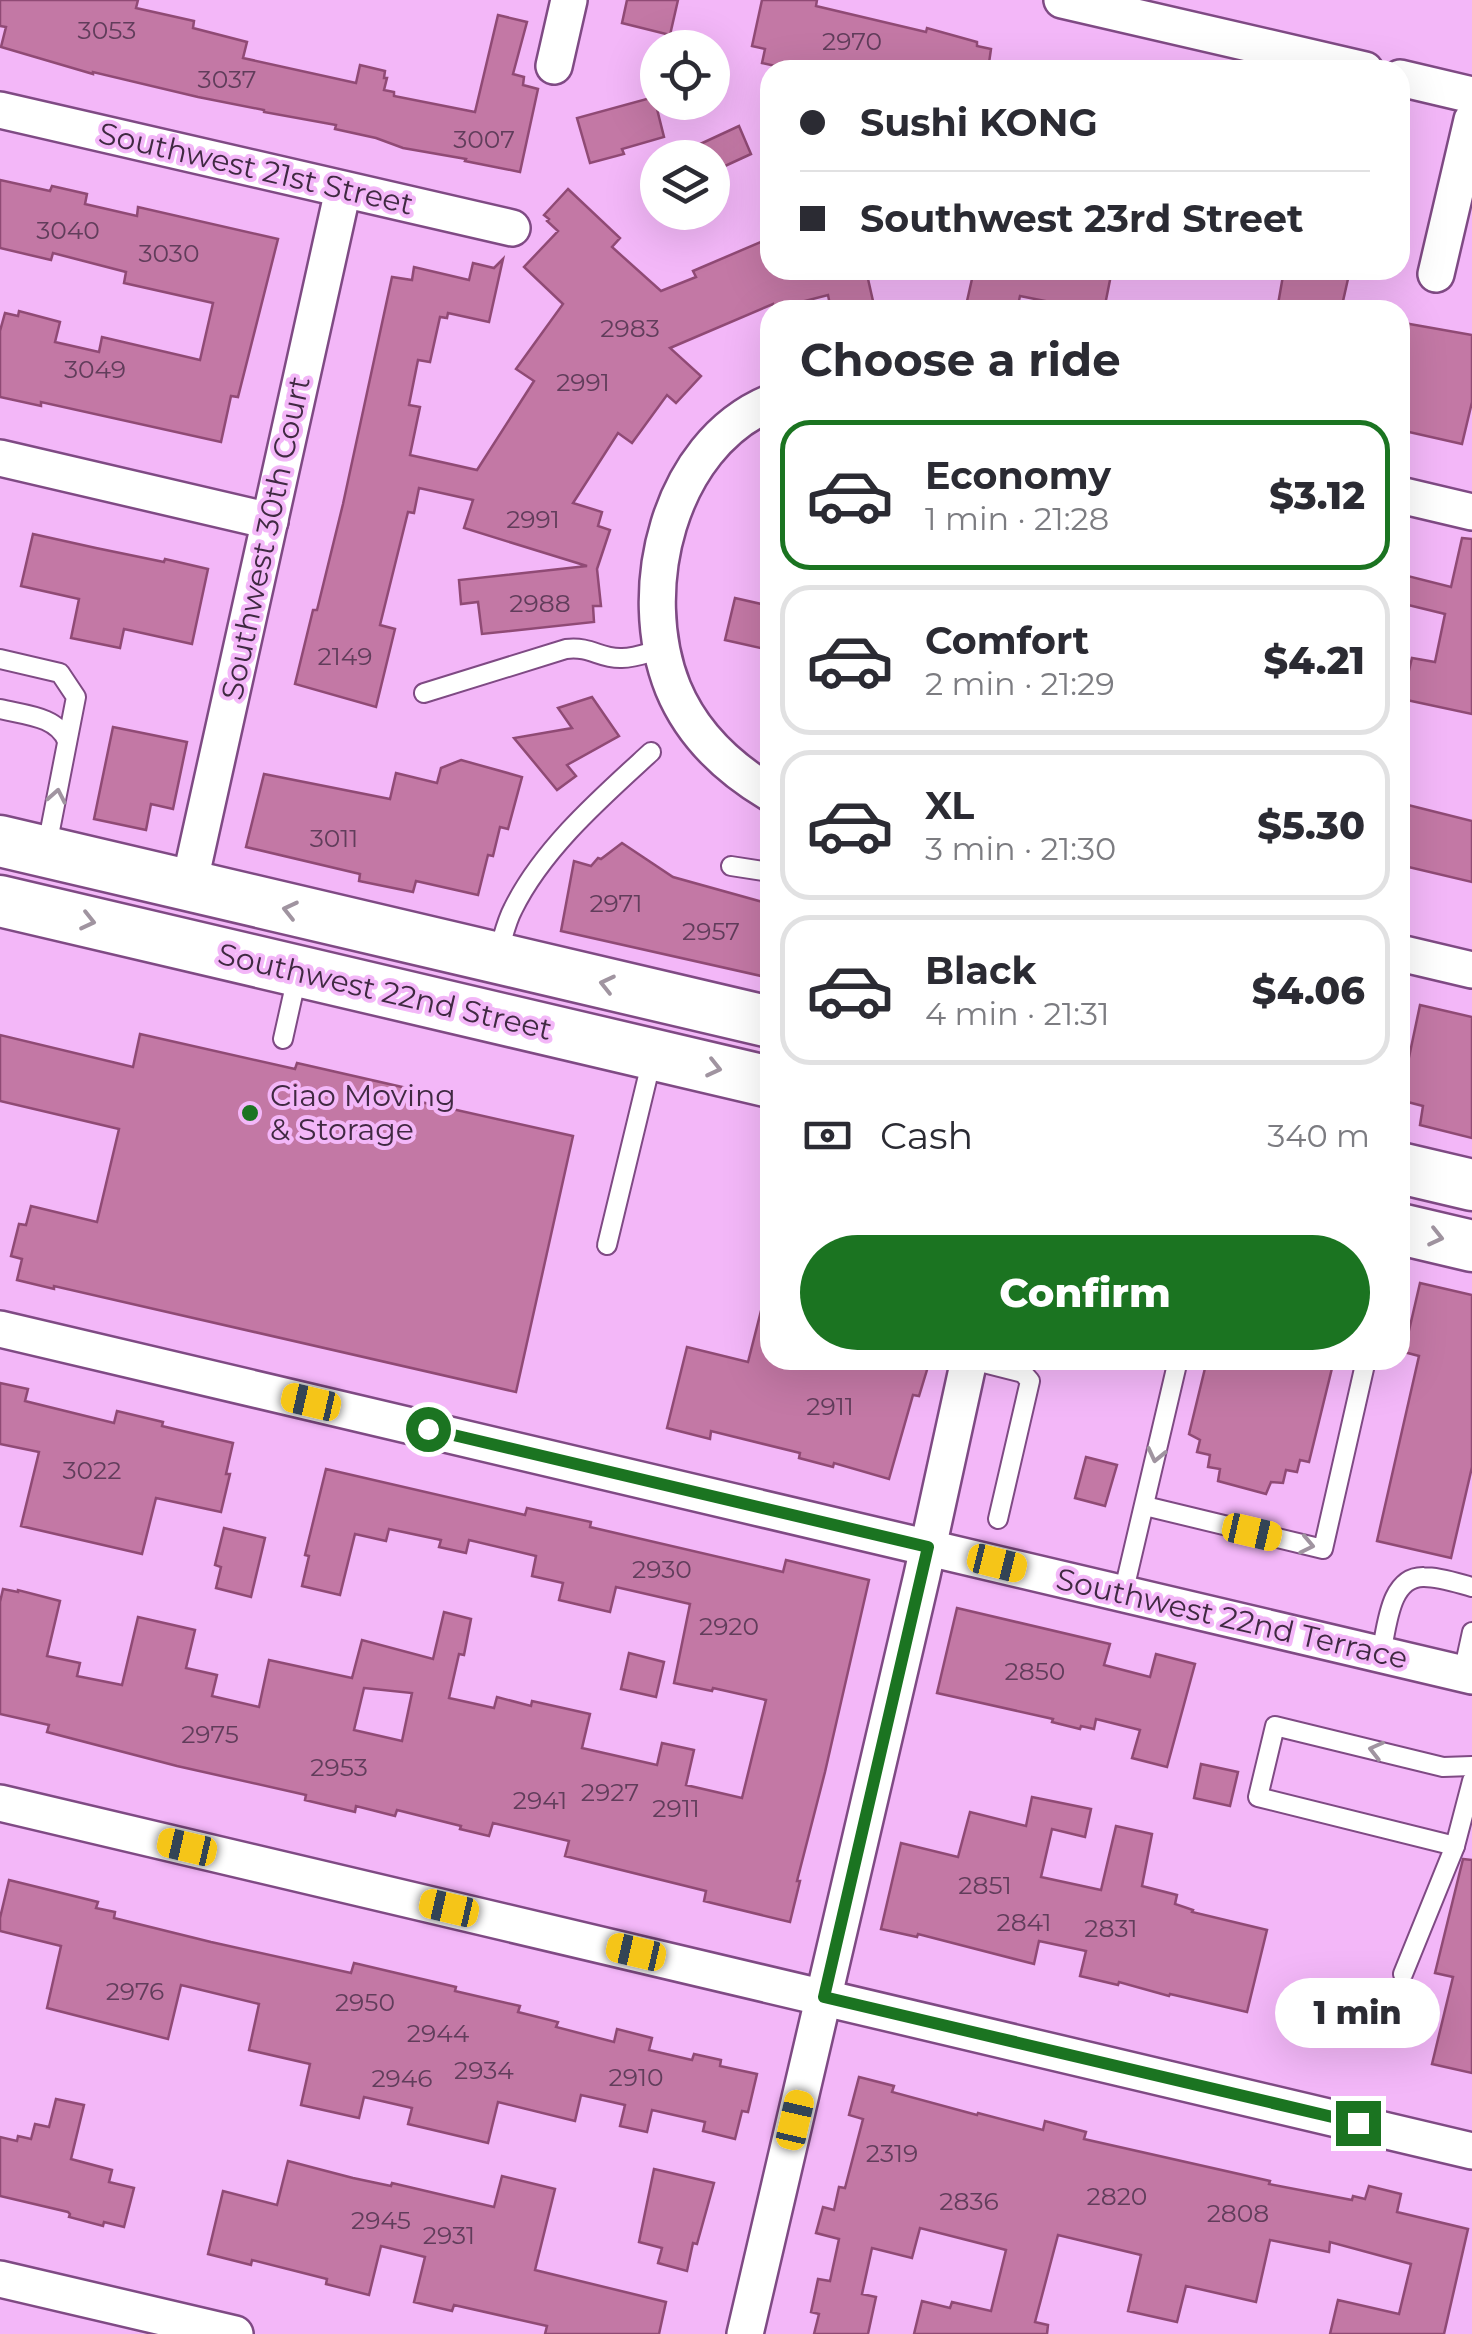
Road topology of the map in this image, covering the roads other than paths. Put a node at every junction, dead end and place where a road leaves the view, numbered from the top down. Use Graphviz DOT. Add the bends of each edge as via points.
graph roads {
  1 [pos="569,0"];
  2 [pos="1062,0"];
  3 [pos="1321,60"];
  4 [pos="554,66"];
  5 [pos="1410,80"];
  6 [pos="1472,95"];
  7 [pos="0,110"];
  8 [pos="1472,120"];
  9 [pos="343,190"];
  10 [pos="512,228"];
  11 [pos="1436,274"];
  12 [pos="760,409"];
  13 [pos="0,458"];
  14 [pos="1410,498"];
  15 [pos="1472,512"];
  16 [pos="270,522"];
  17 [pos="662,650"];
  18 [pos="0,659"];
  19 [pos="424,693"];
  20 [pos="0,709"];
  21 [pos="67,741"];
  22 [pos="651,752"];
  23 [pos="760,787"];
  24 [pos="23,846"];
  25 [pos="732,866"];
  26 [pos="760,870"];
  27 [pos="189,885"];
  28 [pos="0,901"];
  29 [pos="176,942"];
  30 [pos="1410,956"];
  31 [pos="496,958"];
  32 [pos="1472,970"];
  33 [pos="298,972"];
  34 [pos="760,1020"];
  35 [pos="283,1038"];
  36 [pos="653,1054"];
  37 [pos="760,1080"];
  38 [pos="1410,1170"];
  39 [pos="1472,1185"];
  40 [pos="1410,1231"];
  41 [pos="607,1245"];
  42 [pos="1472,1246"];
  43 [pos="0,1329"];
  44 [pos="969,1370"];
  45 [pos="1011,1370"];
  46 [pos="1176,1370"];
  47 [pos="1364,1370"];
  48 [pos="1145,1506"];
  49 [pos="998,1519"];
  50 [pos="928,1547"];
  51 [pos="1472,1586"];
  52 [pos="1123,1594"];
  53 [pos="1472,1632"];
  54 [pos="1380,1654"];
  55 [pos="1468,1674"];
  56 [pos="1472,1766"];
  57 [pos="1472,1781"];
  58 [pos="0,1803"];
  59 [pos="1455,1846"];
  60 [pos="1403,1974"];
  61 [pos="824,1997"];
  62 [pos="1472,2151"];
  63 [pos="0,2279"];
  64 [pos="235,2334"];
  65 [pos="745,2334"];
  1 -- 4 [label="street"];
  2 -- 3 [label="street"];
  5 -- 6 [label="street"];
  7 -- 9 [label="street, Southwest 21st Street"];
  8 -- 11 [label="street"];
  9 -- 10 [label="street, Southwest 21st Street"];
  9 -- 16 [label="street, Southwest 30th Court"];
  12 -- 17 [label="street" via="714,442 681,493 662,554"];
  13 -- 16 [label="street"];
  14 -- 15 [label="street"];
  16 -- 27 [label="street, Southwest 30th Court"];
  17 -- 19 [label="lane" via="623,659 580,647"];
  17 -- 23 [label="street" via="674,691 706,742"];
  18 -- 21 [label="lane" via="60,674 76,697"];
  20 -- 21 [label="lane" via="50,722"];
  24 -- 21 [label="lane, one-way"];
  22 -- 31 [label="lane" via="592,806 532,876"];
  24 -- 27 [label="main road, Southwest 22nd Street"];
  25 -- 26 [label="lane"];
  27 -- 29 [label="main road"];
  31 -- 27 [label="main road, Southwest 22nd Street, one-way"];
  28 -- 29 [label="main road, Southwest 22nd Street, one-way"];
  29 -- 33 [label="main road, Southwest 22nd Street"];
  30 -- 32 [label="street"];
  34 -- 31 [label="main road, Southwest 22nd Street, one-way"];
  33 -- 35 [label="lane"];
  33 -- 36 [label="main road, Southwest 22nd Street"];
  36 -- 37 [label="main road, Southwest 22nd Street, one-way"];
  36 -- 41 [label="lane"];
  38 -- 39 [label="main road"];
  40 -- 42 [label="main road, one-way"];
  43 -- 50 [label="street, Southwest 22nd Terrace"];
  44 -- 50 [label="street"];
  45 -- 49 [label="lane" via="1030,1380"];
  46 -- 48 [label="lane, one-way"];
  48 -- 47 [label="lane, one-way" via="1323,1549"];
  48 -- 52 [label="lane"];
  50 -- 52 [label="street, Southwest 22nd Terrace"];
  50 -- 61 [label="street"];
  51 -- 54 [label="lane" via="1426,1576 1400,1586"];
  52 -- 54 [label="street, Southwest 22nd Terrace"];
  53 -- 55 [label="lane"];
  54 -- 55 [label="street, Southwest 22nd Terrace"];
  56 -- 59 [label="lane, one-way" via="1442,1766 1275,1726 1258,1797"];
  57 -- 59 [label="lane"];
  58 -- 61 [label="street"];
  59 -- 60 [label="lane"];
  61 -- 62 [label="street"];
  61 -- 65 [label="street"];
  63 -- 64 [label="street"];
}
